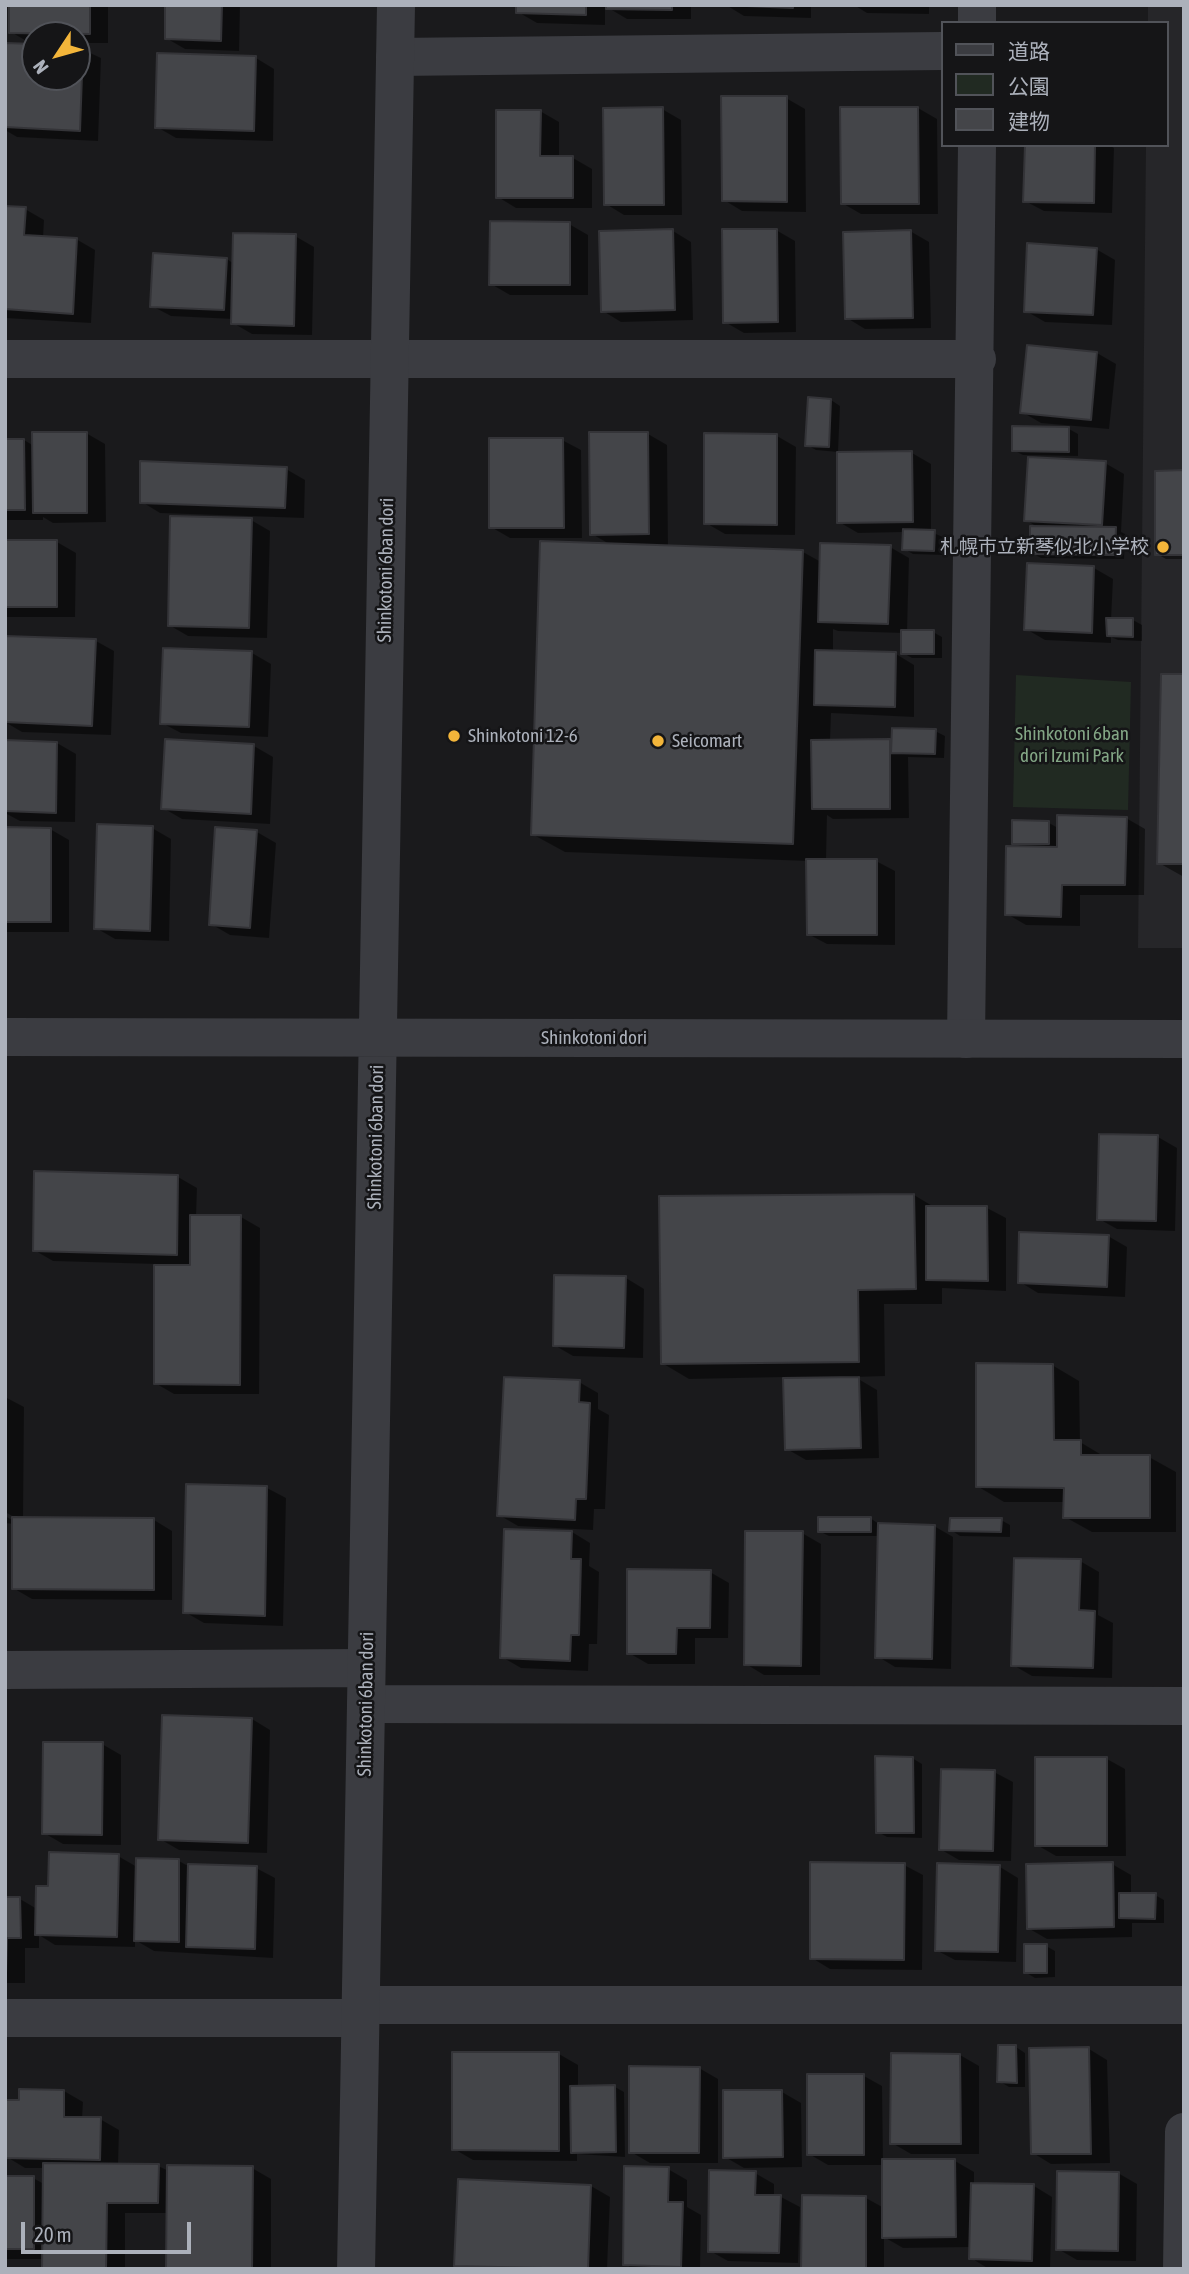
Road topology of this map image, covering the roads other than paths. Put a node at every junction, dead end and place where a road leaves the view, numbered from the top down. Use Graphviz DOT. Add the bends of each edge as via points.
graph roads {
  1 [pos="396,5"];
  2 [pos="940,51"];
  3 [pos="395,57"];
  4 [pos="977,147"];
  5 [pos="5,359"];
  6 [pos="976,359"];
  7 [pos="390,361"];
  8 [pos="5,1037"];
  9 [pos="377,1038"];
  10 [pos="966,1039"];
  11 [pos="1184,1039"];
  12 [pos="5,1670"];
  13 [pos="366,1686"];
  14 [pos="1184,1706"];
  15 [pos="1184,2005"];
  16 [pos="361,2012"];
  17 [pos="5,2018"];
  18 [pos="1184,2132"];
  19 [pos="356,2269"];
  20 [pos="1182,2269"];
  1 -- 3 [label="street, Shinkotoni 6ban dori"];
  2 -- 3 [label="street"];
  3 -- 7 [label="street, Shinkotoni 6ban dori"];
  4 -- 6 [label="street"];
  5 -- 7 [label="street"];
  6 -- 7 [label="street"];
  6 -- 10 [label="street"];
  7 -- 9 [label="street, Shinkotoni 6ban dori"];
  8 -- 9 [label="street, Shinkotoni dori"];
  9 -- 10 [label="street, Shinkotoni dori"];
  9 -- 13 [label="street, Shinkotoni 6ban dori"];
  10 -- 11 [label="street, Shinkotoni dori"];
  12 -- 13 [label="street"];
  13 -- 14 [label="street"];
  13 -- 16 [label="street, Shinkotoni 6ban dori"];
  15 -- 16 [label="street"];
  16 -- 17 [label="street"];
  16 -- 19 [label="street, Shinkotoni 6ban dori"];
  18 -- 20 [label="street"];
}
